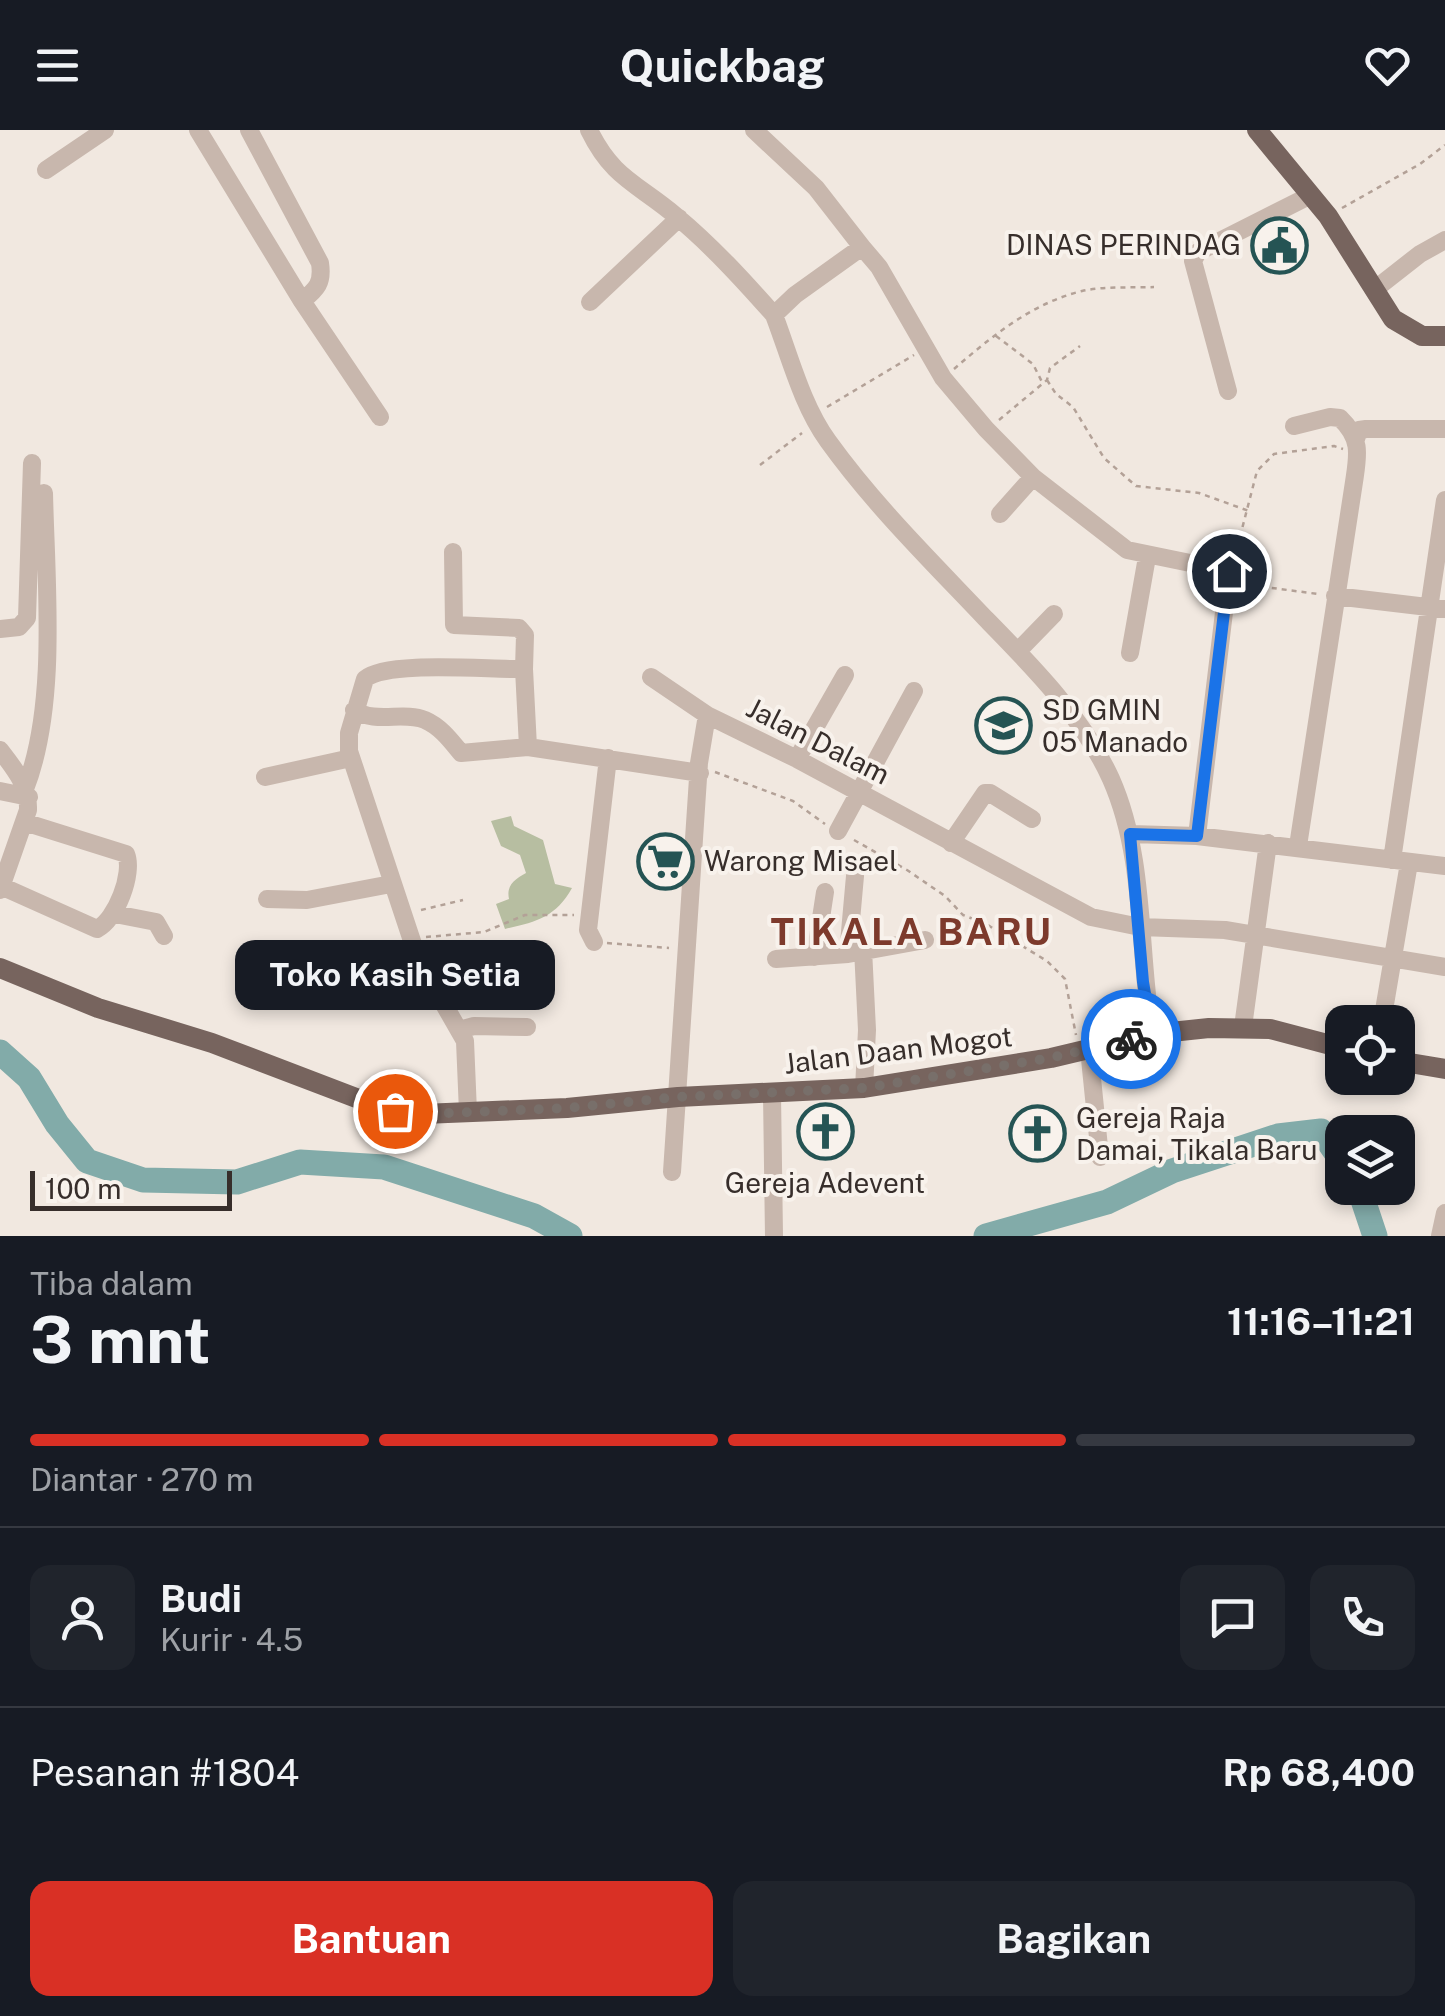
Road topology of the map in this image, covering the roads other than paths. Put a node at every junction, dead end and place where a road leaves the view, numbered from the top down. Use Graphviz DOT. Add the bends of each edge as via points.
graph roads {
  1 [pos="105,130"];
  2 [pos="198,130"];
  3 [pos="250,130"];
  4 [pos="589,130"];
  5 [pos="754,130"];
  6 [pos="1256,130"];
  7 [pos="46,170"];
  8 [pos="1311,196"];
  9 [pos="679,218"];
  10 [pos="1445,240"];
  11 [pos="862,247"];
  12 [pos="1374,290"];
  13 [pos="302,301"];
  14 [pos="590,302"];
  15 [pos="774,316"];
  16 [pos="1445,336"];
  17 [pos="1228,391"];
  18 [pos="380,417"];
  19 [pos="1294,426"];
  20 [pos="1445,429"];
  21 [pos="1357,447"];
  22 [pos="32,463"];
  23 [pos="1033,477"];
  24 [pos="44,494"];
  25 [pos="1445,500"];
  26 [pos="1000,514"];
  27 [pos="453,552"];
  28 [pos="1147,556"];
  29 [pos="1334,596"];
  30 [pos="1436,608"];
  31 [pos="1054,614"];
  32 [pos="0,628"];
  33 [pos="1018,652"];
  34 [pos="1130,652"];
  35 [pos="524,669"];
  36 [pos="845,675"];
  37 [pos="651,677"];
  38 [pos="914,691"];
  39 [pos="354,710"];
  40 [pos="706,715"];
  41 [pos="528,747"];
  42 [pos="0,750"];
  43 [pos="352,758"];
  44 [pos="608,758"];
  45 [pos="797,759"];
  46 [pos="699,768"];
  47 [pos="265,777"];
  48 [pos="0,791"];
  49 [pos="27,793"];
  50 [pos="860,793"];
  51 [pos="1032,819"];
  52 [pos="24,822"];
  53 [pos="838,831"];
  54 [pos="1130,834"];
  55 [pos="1197,836"];
  56 [pos="1268,842"];
  57 [pos="951,843"];
  58 [pos="1298,846"];
  59 [pos="1401,861"];
  60 [pos="1445,866"];
  61 [pos="855,876"];
  62 [pos="2,879"];
  63 [pos="391,884"];
  64 [pos="826,892"];
  65 [pos="267,899"];
  66 [pos="115,914"];
  67 [pos="1140,926"];
  68 [pos="1255,935"];
  69 [pos="164,936"];
  70 [pos="925,940"];
  71 [pos="594,942"];
  72 [pos="855,952"];
  73 [pos="815,957"];
  74 [pos="418,959"];
  75 [pos="776,959"];
  76 [pos="1394,960"];
  77 [pos="1445,967"];
  78 [pos="0,968"];
  79 [pos="362,983"];
  80 [pos="1385,1005"];
  81 [pos="1243,1027"];
  82 [pos="527,1028"];
  83 [pos="459,1030"];
  84 [pos="1152,1034"];
  85 [pos="1325,1043"];
  86 [pos="1083,1050"];
  87 [pos="1415,1064"];
  88 [pos="1445,1070"];
  89 [pos="864,1088"];
  90 [pos="772,1094"];
  91 [pos="678,1097"];
  92 [pos="468,1112"];
  93 [pos="1100,1157"];
  94 [pos="672,1172"];
  95 [pos="1445,1213"];
  96 [pos="774,1236"];
  97 [pos="1440,1236"];
  1 -- 7 [label="street"];
  2 -- 13 [label="street"];
  3 -- 13 [label="street" via="320,263 319,286"];
  4 -- 9 [label="street" via="620,176"];
  5 -- 11 [label="street" via="825,198"];
  6 -- 8 [label="main road"];
  8 -- 12 [label="main road"];
  8 -- 17 [label="street" via="1198,252 1193,261"];
  9 -- 14 [label="street"];
  9 -- 15 [label="street"];
  10 -- 12 [label="street"];
  11 -- 15 [label="street"];
  11 -- 23 [label="street" via="944,378"];
  12 -- 16 [label="main road" via="1406,330"];
  13 -- 18 [label="street"];
  15 -- 33 [label="street" via="815,420 870,493"];
  19 -- 21 [label="street" via="1340,418"];
  20 -- 21 [label="street" via="1359,430"];
  21 -- 29 [label="street"];
  22 -- 32 [label="street" via="27,618"];
  23 -- 26 [label="street"];
  23 -- 28 [label="street" via="1111,540"];
  24 -- 49 [label="street" via="47,648 37,758"];
  25 -- 30 [label="street"];
  27 -- 35 [label="street" via="454,625 519,628 526,634"];
  28 -- 34 [label="street"];
  28 -- 55 [label="street" via="1229,577"];
  29 -- 30 [label="street"];
  29 -- 58 [label="street"];
  30 -- 59 [label="street"];
  31 -- 33 [label="street"];
  33 -- 54 [label="street" via="1099,756"];
  35 -- 39 [label="street" via="372,674"];
  35 -- 41 [label="street"];
  36 -- 45 [label="street"];
  37 -- 40 [label="street"];
  38 -- 50 [label="street"];
  39 -- 41 [label="street" via="424,719 461,753"];
  39 -- 43 [label="street"];
  40 -- 45 [label="street, Jalan Dalam"];
  40 -- 46 [label="street, Jalan Dalam"];
  41 -- 44 [label="street"];
  42 -- 49 [label="street"];
  43 -- 47 [label="street"];
  43 -- 63 [label="street"];
  44 -- 46 [label="street"];
  44 -- 71 [label="street" via="588,930"];
  45 -- 50 [label="street, Jalan Dalam"];
  46 -- 91 [label="street, Jalan Dalam"];
  48 -- 49 [label="street"];
  49 -- 52 [label="street"];
  50 -- 53 [label="street"];
  50 -- 57 [label="street, Jalan Dalam"];
  51 -- 57 [label="street" via="984,794"];
  52 -- 62 [label="street"];
  52 -- 66 [label="street" via="126,854"];
  54 -- 55 [label="street"];
  54 -- 67 [label="street"];
  55 -- 56 [label="street"];
  56 -- 58 [label="street"];
  56 -- 68 [label="street"];
  57 -- 67 [label="street, Jalan Dalam" via="1090,917"];
  58 -- 59 [label="street"];
  59 -- 60 [label="street"];
  59 -- 76 [label="street"];
  61 -- 72 [label="street"];
  62 -- 66 [label="street" via="97,929"];
  63 -- 65 [label="street" via="307,900"];
  63 -- 74 [label="street"];
  64 -- 73 [label="street"];
  66 -- 69 [label="street" via="156,922"];
  67 -- 68 [label="street, Jalan Dalam"];
  67 -- 84 [label="street"];
  68 -- 76 [label="street, Jalan Dalam"];
  68 -- 81 [label="street"];
  70 -- 72 [label="street"];
  72 -- 73 [label="street"];
  72 -- 89 [label="street" via="867,1030"];
  73 -- 75 [label="street"];
  74 -- 79 [label="street"];
  74 -- 83 [label="street"];
  76 -- 77 [label="street, Jalan Dalam"];
  76 -- 80 [label="street"];
  78 -- 92 [label="main road, Jalan Daan Mogot" via="372,1104 423,1114"];
  81 -- 84 [label="main road, Jalan Daan Mogot"];
  81 -- 85 [label="main road, Jalan Daan Mogot"];
  82 -- 83 [label="street"];
  83 -- 92 [label="street" via="466,1047"];
  84 -- 86 [label="main road, Jalan Daan Mogot"];
  86 -- 89 [label="main road, Jalan Daan Mogot"];
  86 -- 93 [label="street"];
  87 -- 88 [label="main road"];
  89 -- 90 [label="main road, Jalan Daan Mogot"];
  90 -- 91 [label="main road, Jalan Daan Mogot"];
  90 -- 96 [label="street"];
  91 -- 92 [label="main road, Jalan Daan Mogot"];
  91 -- 94 [label="street, Jalan Dalam"];
  95 -- 97 [label="street"];
}
